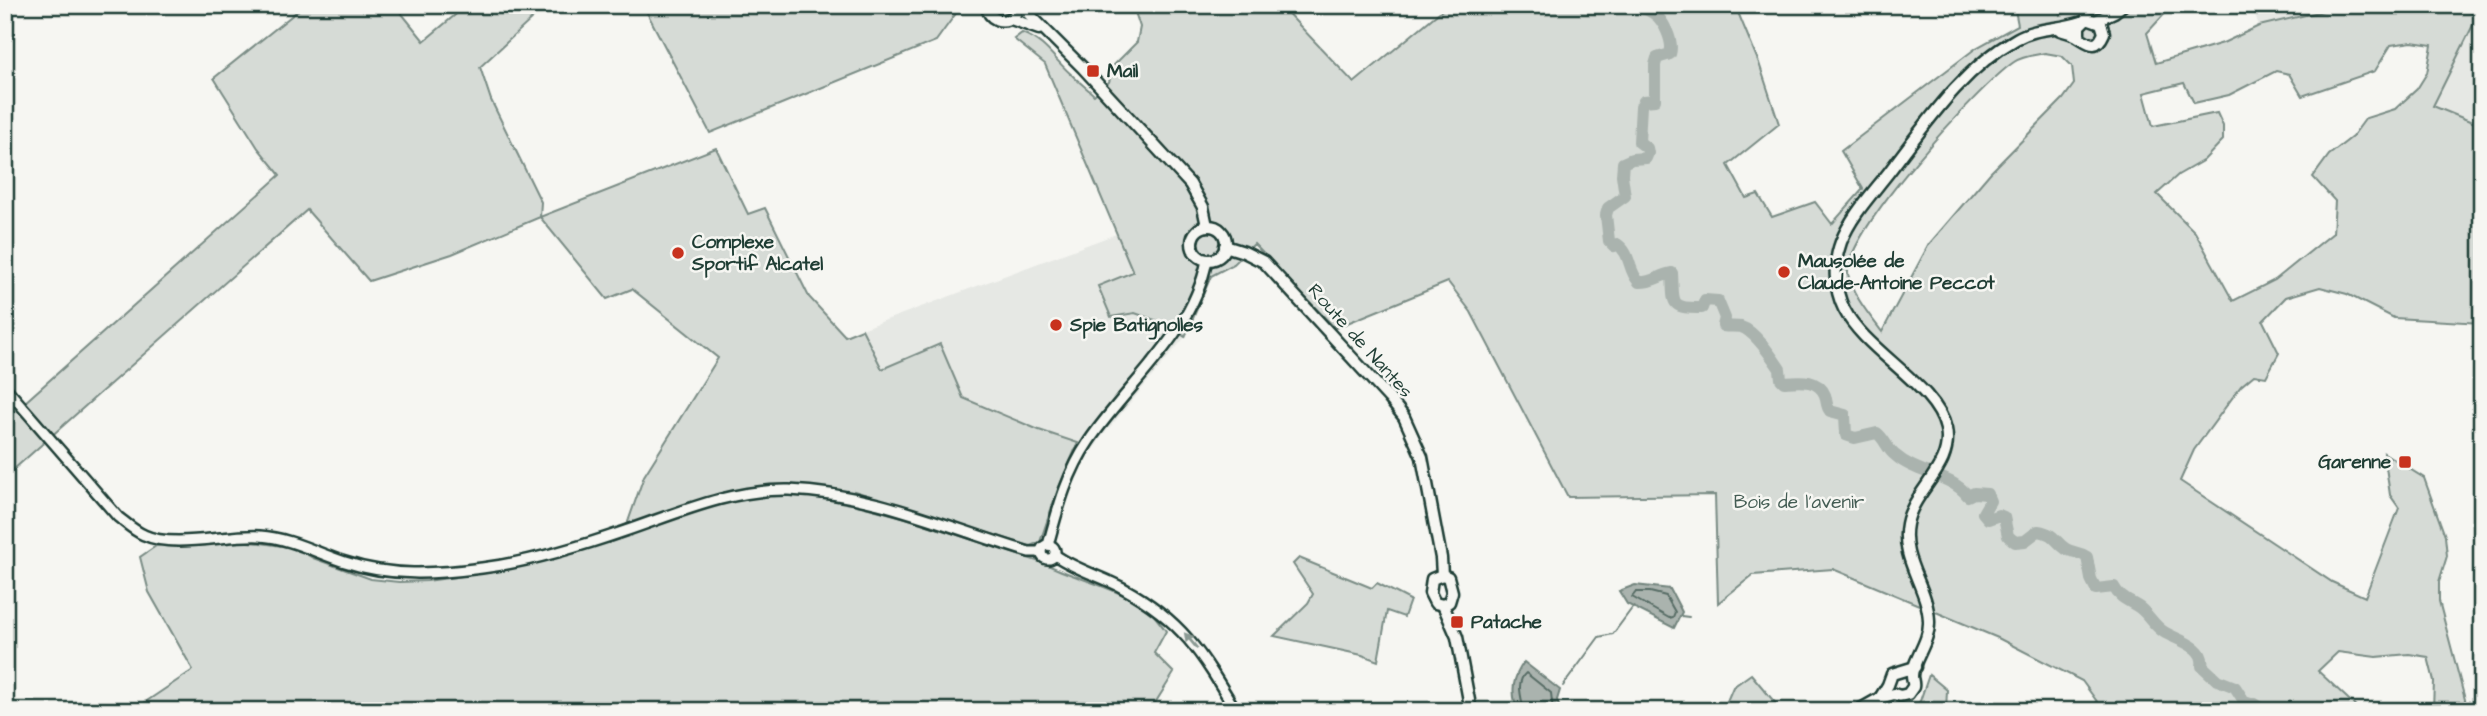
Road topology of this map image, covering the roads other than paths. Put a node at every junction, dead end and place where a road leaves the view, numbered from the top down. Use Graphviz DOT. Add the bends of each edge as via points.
graph roads {
  1 [pos="986,5"];
  2 [pos="1019,5"];
  3 [pos="2118,9"];
  4 [pos="1011,19"];
  5 [pos="2097,20"];
  6 [pos="2082,22"];
  7 [pos="2056,29"];
  8 [pos="2104,30"];
  9 [pos="1052,36"];
  10 [pos="2080,36"];
  11 [pos="1207,226"];
  12 [pos="1226,246"];
  13 [pos="1207,260"];
  14 [pos="5,387"];
  15 [pos="1044,548"];
  16 [pos="1442,575"];
  17 [pos="1444,605"];
  18 [pos="1911,672"];
  19 [pos="1891,689"];
  20 [pos="1236,711"];
  21 [pos="1471,711"];
  22 [pos="1857,711"];
  1 -- 4 [label="main road" via="994,19"];
  2 -- 4 [label="main road"];
  2 -- 9 [label="main road"];
  3 -- 5 [label="main road"];
  3 -- 8 [label="main road"];
  4 -- 9 [label="main road"];
  5 -- 6 [label="main road"];
  5 -- 8 [label="main road"];
  6 -- 7 [label="main road"];
  6 -- 10 [label="main road"];
  7 -- 10 [label="main road"];
  7 -- 18 [label="main road" via="2017,38 1955,88 1858,212 1838,253 1837,286 1845,311 1865,337 1931,401 1946,429 1947,443 1938,469 1907,523 1907,551 1929,621 1923,649"];
  8 -- 10 [label="main road" via="2094,44"];
  9 -- 11 [label="main road" via="1190,184"];
  11 -- 12 [label="main road" via="1221,232"];
  11 -- 13 [label="main road" via="1198,230 1192,244 1195,253"];
  12 -- 13 [label="main road" via="1221,255"];
  12 -- 16 [label="main road, Route de Nantes" via="1264,262 1401,411 1422,457"];
  13 -- 15 [label="street" via="1180,325 1074,466"];
  14 -- 15 [label="street" via="101,498 134,529 158,540 263,536 380,572 440,573 569,549 721,499 789,490 866,499 1029,552"];
  20 -- 15 [label="street, one-way" via="1198,649 1178,626 1124,588 1055,555 1043,558"];
  16 -- 17 [label="main road" via="1448,577 1452,592"];
  16 -- 17 [label="main road" via="1433,579 1430,593 1435,603"];
  17 -- 21 [label="main road" via="1457,637"];
  18 -- 19 [label="main road" via="1894,672"];
  18 -- 19 [label="main road" via="1911,691 1904,695"];
  19 -- 22 [label="main road"];
}
